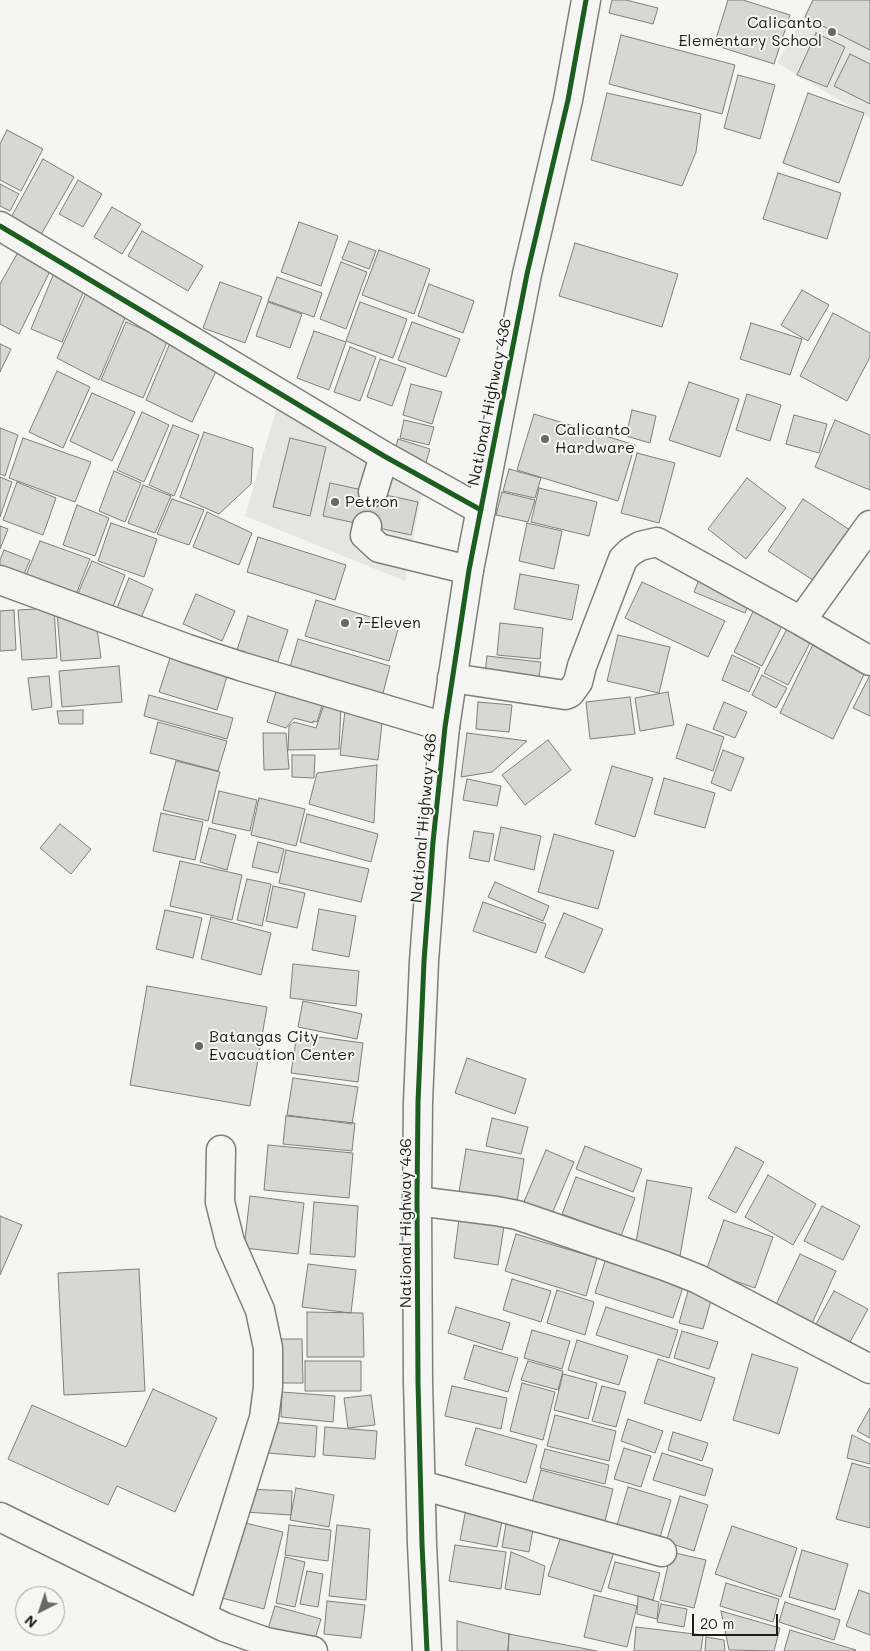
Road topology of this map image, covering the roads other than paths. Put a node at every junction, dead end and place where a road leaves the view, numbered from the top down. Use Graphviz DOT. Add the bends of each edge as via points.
graph roads {
  1 [pos="586,0"];
  2 [pos="4,237"];
  3 [pos="384,456"];
  4 [pos="373,492"];
  5 [pos="481,510"];
  6 [pos="367,526"];
  7 [pos="866,539"];
  8 [pos="469,570"];
  9 [pos="0,580"];
  10 [pos="801,621"];
  11 [pos="870,662"];
  12 [pos="452,678"];
  13 [pos="445,727"];
  14 [pos="221,1150"];
  15 [pos="418,1201"];
  16 [pos="870,1369"];
  17 [pos="421,1485"];
  18 [pos="0,1517"];
  19 [pos="662,1552"];
  20 [pos="202,1616"];
  21 [pos="313,1651"];
  22 [pos="427,1651"];
  1 -- 5 [label="street, National Highway 436" via="568,100 527,274"];
  2 -- 3 [label="street"];
  3 -- 4 [label="street"];
  3 -- 5 [label="street"];
  5 -- 8 [label="street, National Highway 436"];
  6 -- 8 [label="street" via="365,535 379,548"];
  7 -- 10 [label="street"];
  8 -- 12 [label="street, National Highway 436"];
  9 -- 13 [label="street" via="215,658"];
  10 -- 11 [label="street"];
  10 -- 12 [label="street" via="657,542 649,543 630,552 619,567 578,682 570,692 565,695"];
  12 -- 13 [label="street, National Highway 436"];
  13 -- 15 [label="street, National Highway 436" via="424,961"];
  14 -- 20 [label="street" via="220,1202 230,1242 260,1310 268,1348 268,1387 264,1418"];
  15 -- 16 [label="street" via="517,1215 665,1266 698,1279"];
  15 -- 17 [label="street, National Highway 436"];
  17 -- 19 [label="street"];
  17 -- 22 [label="street, National Highway 436"];
  18 -- 20 [label="street"];
  20 -- 21 [label="street" via="258,1640"];
}
